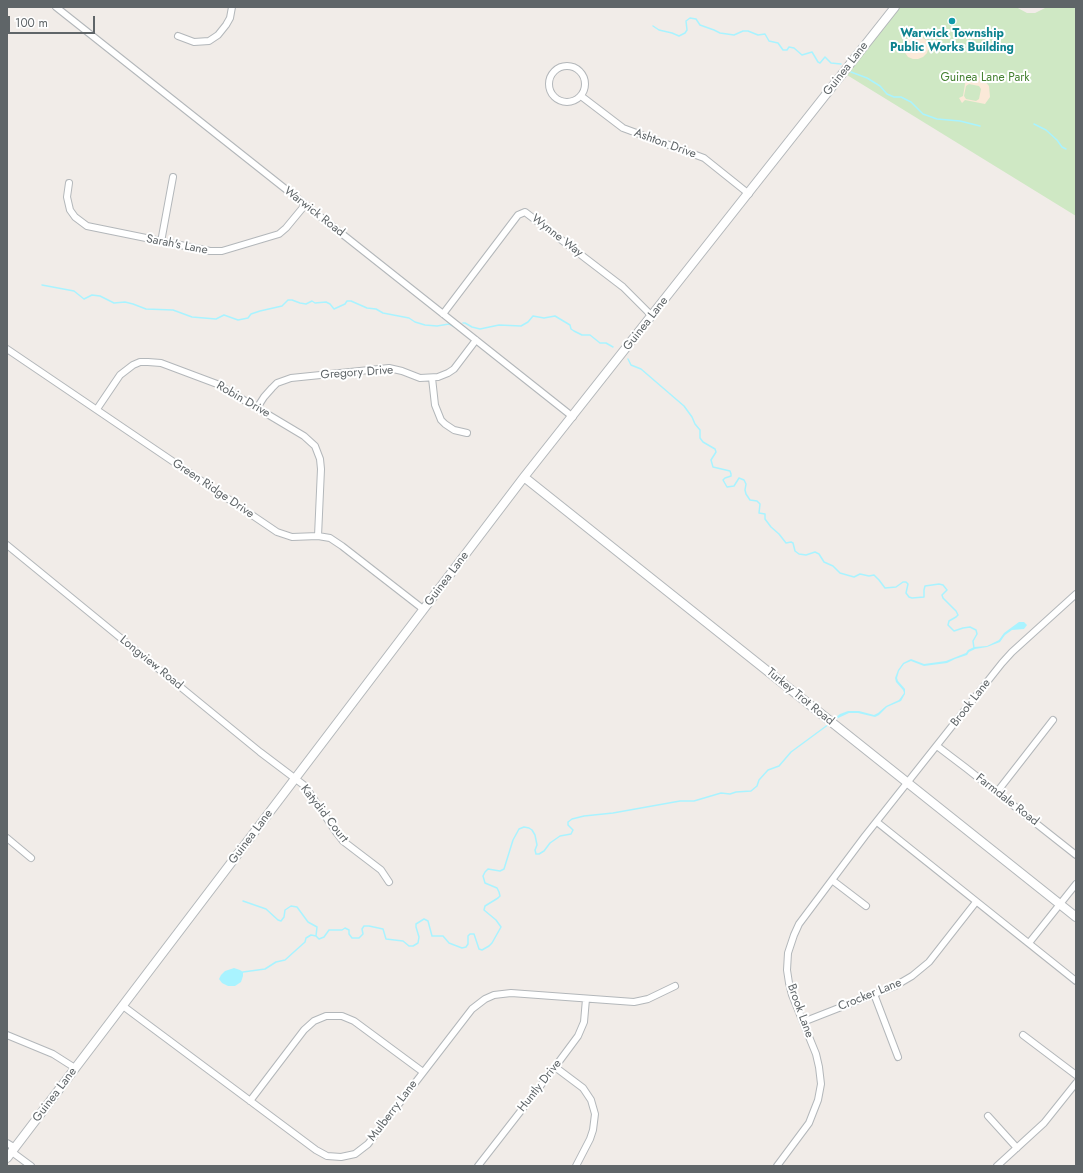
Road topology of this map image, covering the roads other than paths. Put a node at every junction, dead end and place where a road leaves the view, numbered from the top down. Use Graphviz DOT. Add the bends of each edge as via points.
graph roads {
  1 [pos="232,7"];
  2 [pos="895,7"];
  3 [pos="57,8"];
  4 [pos="178,36"];
  5 [pos="581,96"];
  6 [pos="173,176"];
  7 [pos="69,183"];
  8 [pos="748,194"];
  9 [pos="305,205"];
  10 [pos="161,242"];
  11 [pos="443,314"];
  12 [pos="652,316"];
  13 [pos="476,340"];
  14 [pos="7,349"];
  15 [pos="432,378"];
  16 [pos="257,408"];
  17 [pos="97,409"];
  18 [pos="572,417"];
  19 [pos="468,432"];
  20 [pos="524,478"];
  21 [pos="318,536"];
  22 [pos="7,545"];
  23 [pos="1076,594"];
  24 [pos="423,610"];
  25 [pos="1053,720"];
  26 [pos="937,746"];
  27 [pos="295,779"];
  28 [pos="908,783"];
  29 [pos="997,792"];
  30 [pos="877,822"];
  31 [pos="7,838"];
  32 [pos="1076,855"];
  33 [pos="31,858"];
  34 [pos="832,880"];
  35 [pos="389,882"];
  36 [pos="1076,884"];
  37 [pos="976,902"];
  38 [pos="1060,904"];
  39 [pos="866,906"];
  40 [pos="1076,917"];
  41 [pos="1029,943"];
  42 [pos="1076,981"];
  43 [pos="675,986"];
  44 [pos="874,994"];
  45 [pos="586,999"];
  46 [pos="123,1006"];
  47 [pos="803,1022"];
  48 [pos="7,1035"];
  49 [pos="1022,1035"];
  50 [pos="898,1057"];
  51 [pos="556,1067"];
  52 [pos="75,1068"];
  53 [pos="423,1072"];
  54 [pos="1076,1075"];
  55 [pos="1076,1083"];
  56 [pos="250,1101"];
  57 [pos="988,1116"];
  58 [pos="7,1143"];
  59 [pos="1017,1148"];
  60 [pos="8,1154"];
  61 [pos="31,1166"];
  62 [pos="478,1166"];
  63 [pos="576,1166"];
  64 [pos="777,1166"];
  65 [pos="997,1166"];
  1 -- 4 [label="street" via="226,25 209,41 194,42"];
  2 -- 8 [label="street, Guinea Lane"];
  3 -- 9 [label="street, Warwick Road"];
  5 -- 5 [label="street" via="585,83 578,70 564,67 553,73 549,83 555,98 567,102"];
  5 -- 8 [label="street, Ashton Drive" via="623,128 704,158"];
  6 -- 10 [label="street"];
  7 -- 10 [label="street, Sarah's Lane" via="67,197 71,212 81,222 96,228"];
  8 -- 12 [label="street, Guinea Lane"];
  9 -- 10 [label="street, Sarah's Lane" via="279,234 222,251 210,252"];
  9 -- 11 [label="street, Warwick Road"];
  11 -- 12 [label="street, Wynne Way" via="518,215 525,212 623,288"];
  11 -- 13 [label="street, Warwick Road"];
  12 -- 18 [label="street, Guinea Lane"];
  13 -- 15 [label="street, Gregory Drive" via="454,369"];
  13 -- 18 [label="street, Warwick Road"];
  14 -- 17 [label="street, Green Ridge Drive"];
  15 -- 16 [label="street, Gregory Drive" via="420,378 389,368 291,378 272,388"];
  15 -- 19 [label="street" via="435,405 441,420 454,430"];
  16 -- 17 [label="street, Robin Drive" via="217,384 161,363 148,362 133,365 120,375"];
  16 -- 21 [label="street, Robin Drive" via="304,436 317,451 321,469"];
  17 -- 21 [label="street, Green Ridge Drive" via="277,532 292,537"];
  18 -- 20 [label="street, Guinea Lane"];
  20 -- 24 [label="street, Guinea Lane"];
  20 -- 28 [label="street, Turkey Trot Road"];
  21 -- 24 [label="street, Green Ridge Drive" via="330,538 342,546"];
  22 -- 27 [label="street, Longview Road"];
  23 -- 26 [label="street, Brook Lane" via="1007,658"];
  24 -- 27 [label="street, Guinea Lane"];
  25 -- 29 [label="street"];
  26 -- 28 [label="street, Brook Lane"];
  26 -- 29 [label="street, Farmdale Road"];
  27 -- 35 [label="street, Katydid Court" via="310,791 343,841 381,870"];
  27 -- 46 [label="street, Guinea Lane"];
  28 -- 30 [label="street, Brook Lane"];
  28 -- 38 [label="street, Turkey Trot Road"];
  29 -- 32 [label="street, Farmdale Road"];
  30 -- 34 [label="street, Brook Lane"];
  30 -- 37 [label="street"];
  31 -- 33 [label="street"];
  34 -- 39 [label="street"];
  34 -- 47 [label="street, Brook Lane" via="799,924 788,953 789,983"];
  36 -- 38 [label="street"];
  37 -- 41 [label="street"];
  37 -- 44 [label="street, Crocker Lane" via="922,968 906,980"];
  38 -- 40 [label="street, Turkey Trot Road"];
  38 -- 41 [label="street"];
  41 -- 42 [label="street"];
  43 -- 45 [label="street, Mulberry Lane" via="634,1002"];
  44 -- 47 [label="street, Crocker Lane"];
  44 -- 50 [label="street"];
  45 -- 51 [label="street, Huntly Drive" via="581,1031"];
  45 -- 53 [label="street, Mulberry Lane" via="511,993 485,999 472,1009"];
  46 -- 52 [label="street, Guinea Lane"];
  46 -- 56 [label="street, Mulberry Lane"];
  47 -- 64 [label="street, Brook Lane" via="816,1054 820,1094 809,1123"];
  48 -- 52 [label="street" via="53,1054"];
  49 -- 54 [label="street"];
  51 -- 62 [label="street, Huntly Drive"];
  51 -- 63 [label="street" via="583,1088 593,1107 594,1130"];
  52 -- 60 [label="street, Guinea Lane"];
  53 -- 56 [label="street, Mulberry Lane" via="368,1144 354,1154 341,1157 327,1156 316,1150"];
  53 -- 56 [label="street" via="354,1021 342,1016 326,1016 314,1021 304,1030"];
  55 -- 59 [label="street" via="1044,1123"];
  57 -- 59 [label="street"];
  58 -- 60 [label="street" via="12,1146"];
  59 -- 65 [label="street"];
  60 -- 61 [label="street"];
}
